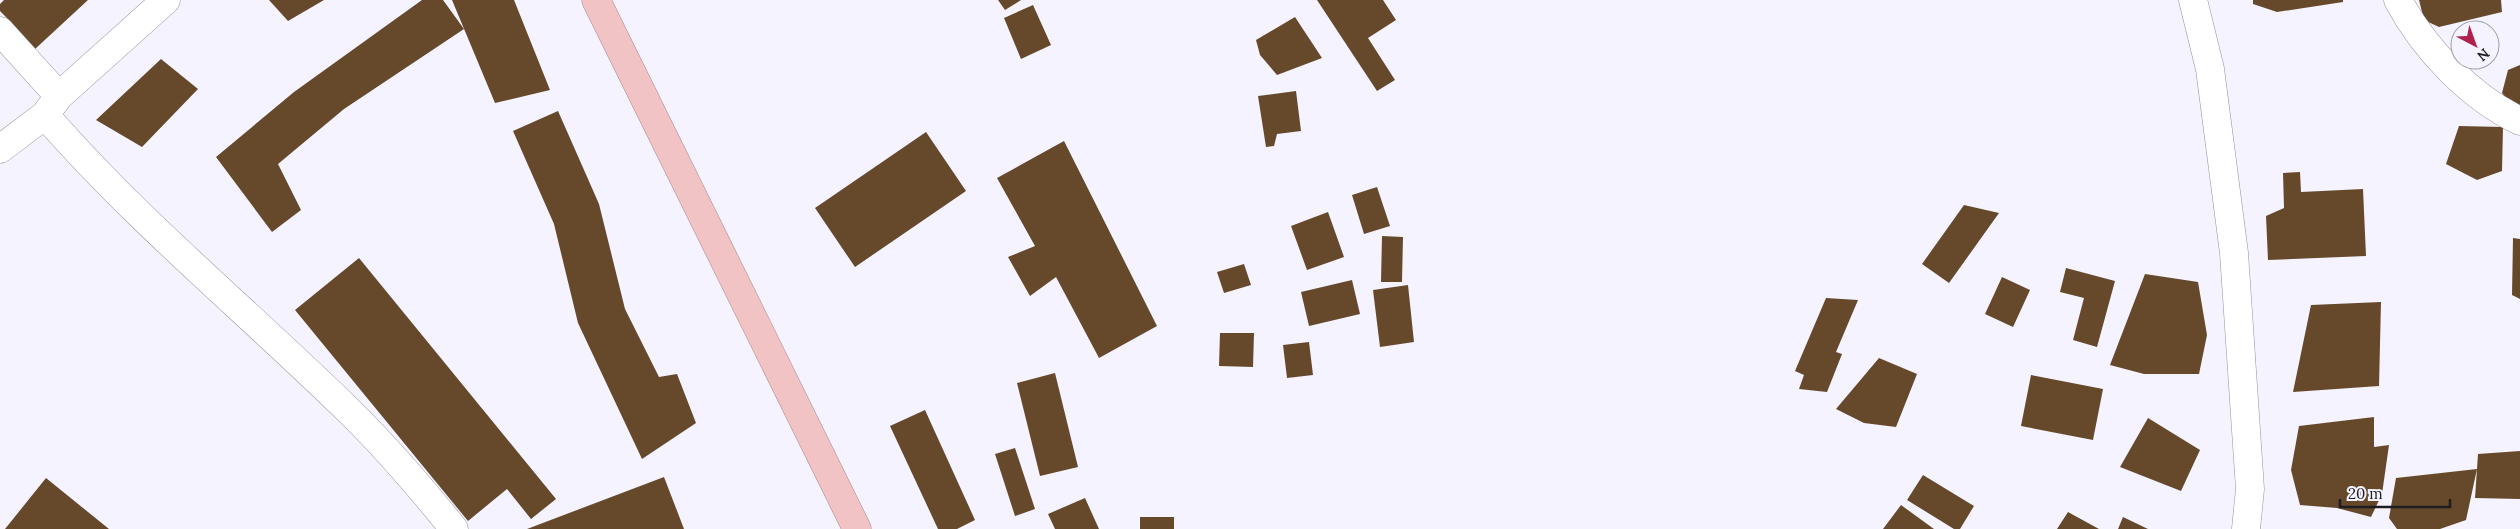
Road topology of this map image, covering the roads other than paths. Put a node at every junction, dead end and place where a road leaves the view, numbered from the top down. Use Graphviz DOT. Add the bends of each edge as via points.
graph roads {
  1 [pos="166,0"];
  2 [pos="596,0"];
  3 [pos="2192,0"];
  4 [pos="2398,0"];
  5 [pos="0,31"];
  6 [pos="52,106"];
  7 [pos="2520,122"];
  8 [pos="0,149"];
  9 [pos="454,529"];
  10 [pos="857,529"];
  11 [pos="2246,529"];
  1 -- 6 [label="street"];
  2 -- 10 [label="highway"];
  3 -- 11 [label="street" via="2210,69 2234,253 2250,489"];
  4 -- 7 [label="street" via="2415,28 2454,74 2504,114"];
  5 -- 6 [label="street"];
  6 -- 8 [label="street"];
  6 -- 9 [label="street" via="88,165 350,411"];
}
